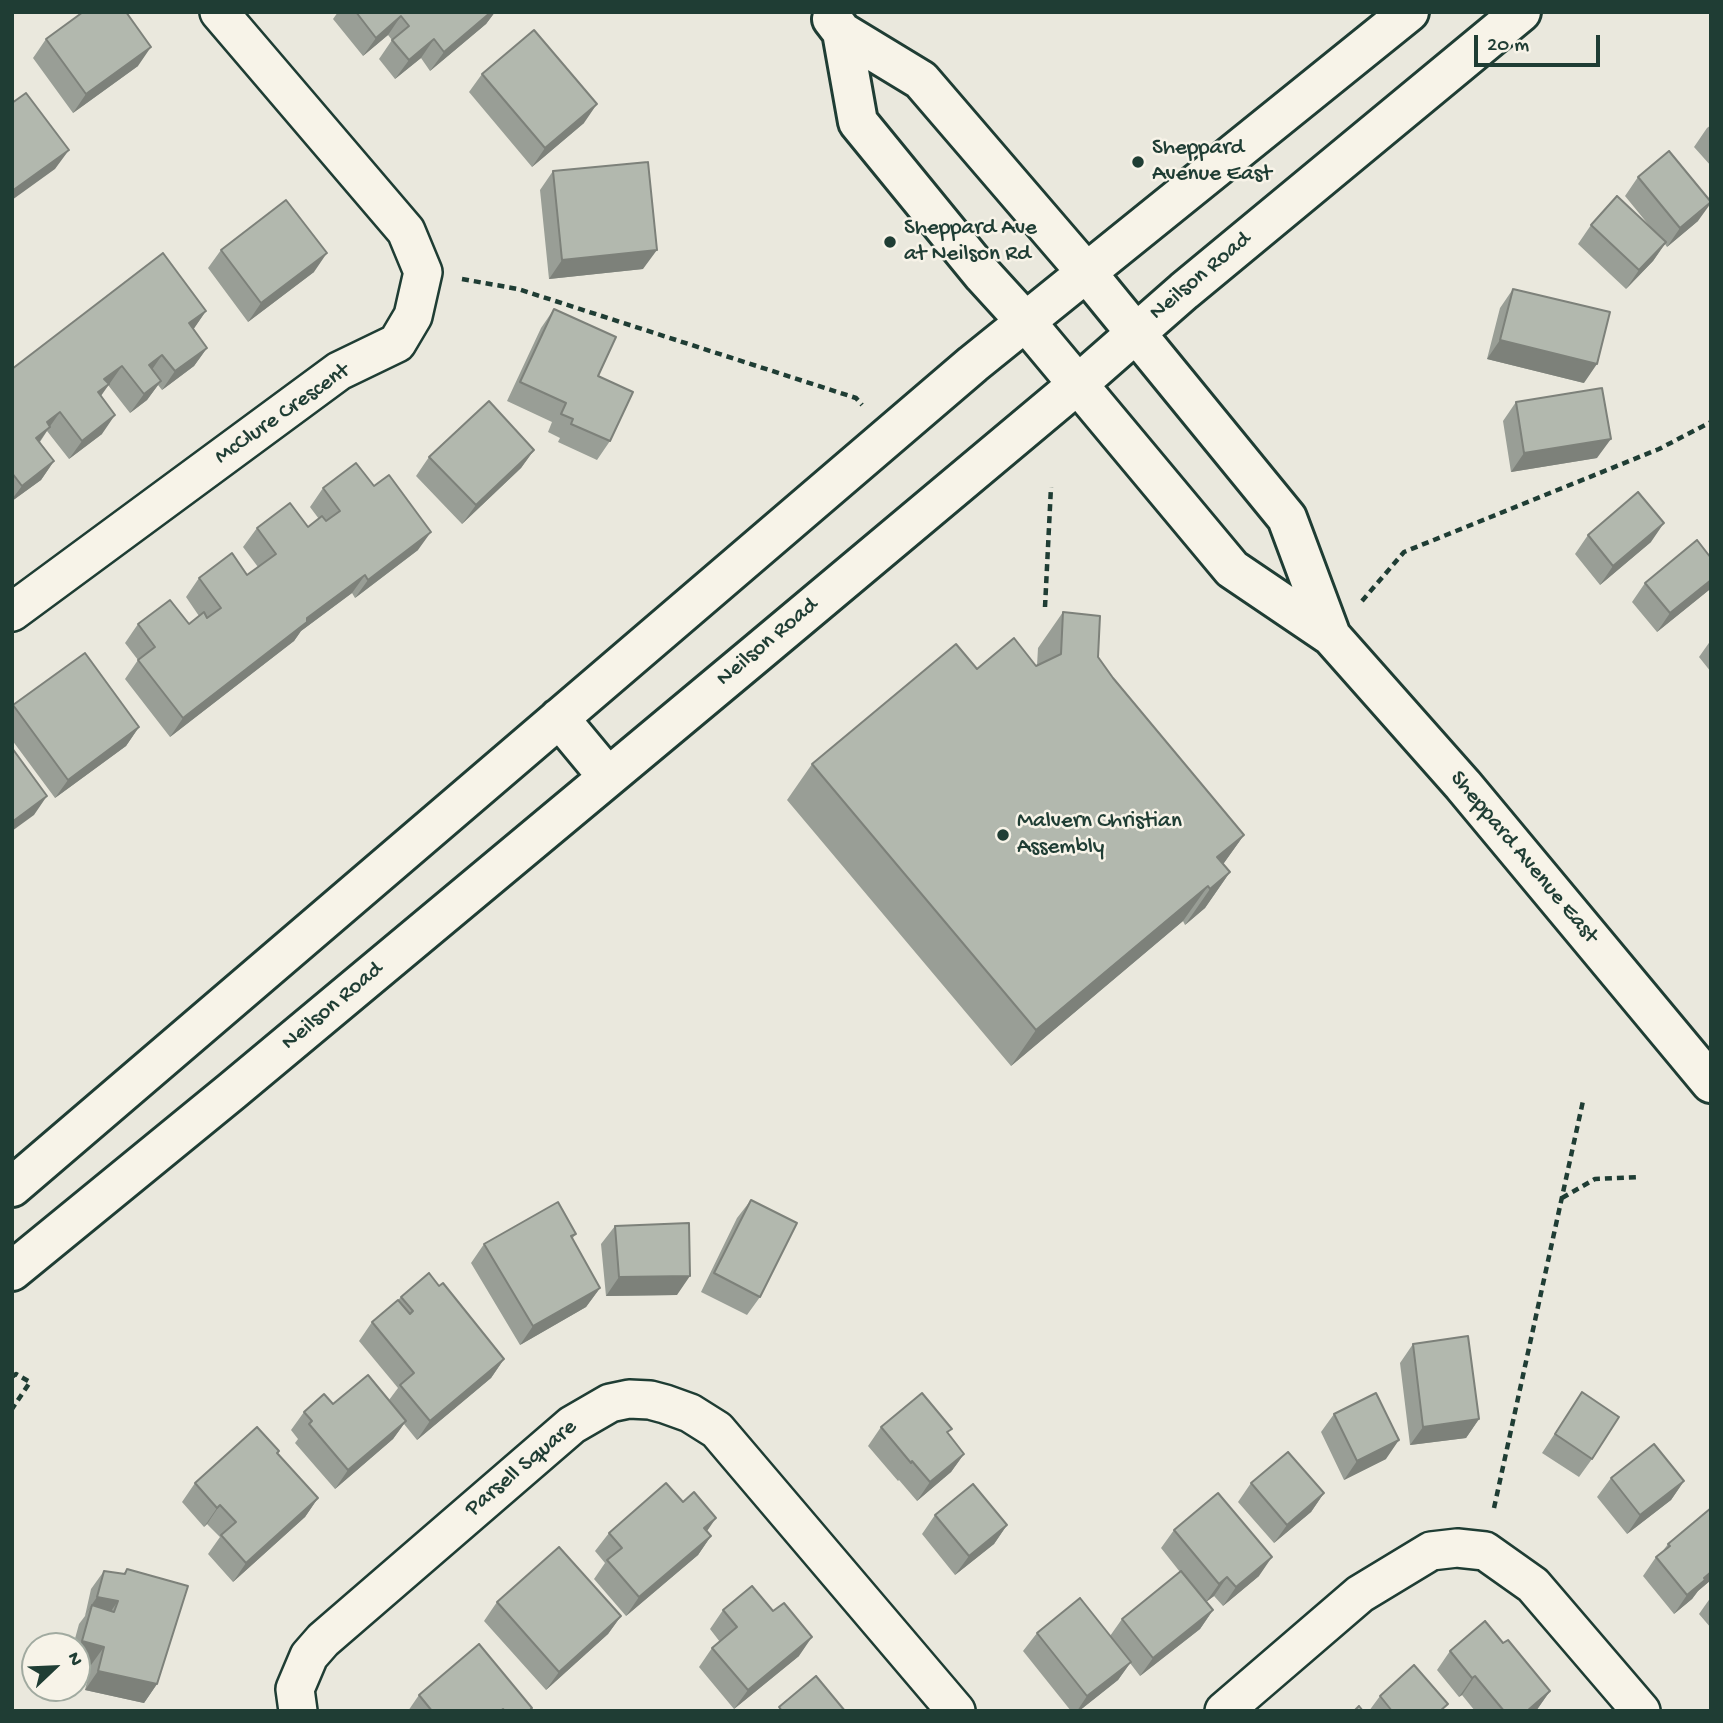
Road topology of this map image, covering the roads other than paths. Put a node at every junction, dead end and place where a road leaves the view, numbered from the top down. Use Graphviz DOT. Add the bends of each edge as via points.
graph roads {
  1 [pos="219,12"];
  2 [pos="1409,12"];
  3 [pos="1521,12"];
  4 [pos="834,22"];
  5 [pos="1086,272"];
  6 [pos="1025,321"];
  7 [pos="1135,333"];
  8 [pos="1078,384"];
  9 [pos="12,612"];
  10 [pos="1331,636"];
  11 [pos="559,718"];
  12 [pos="608,777"];
  13 [pos="1711,1083"];
  14 [pos="12,1187"];
  15 [pos="12,1271"];
  16 [pos="298,1711"];
  17 [pos="956,1711"];
  18 [pos="1224,1711"];
  19 [pos="1641,1711"];
  1 -- 9 [label="street, McClure Crescent" via="406,231 423,272 414,316 397,343 339,371"];
  2 -- 5 [label="main road"];
  3 -- 7 [label="main road, Neilson Road"];
  4 -- 5 [label="main road, Sheppard Avenue East" via="921,80"];
  4 -- 6 [label="main road, Sheppard Avenue East" via="858,122"];
  5 -- 6 [label="main road"];
  5 -- 7 [label="main road, Sheppard Avenue East"];
  6 -- 8 [label="main road, Sheppard Avenue East"];
  6 -- 11 [label="main road"];
  7 -- 8 [label="main road, Neilson Road"];
  7 -- 10 [label="main road, Sheppard Avenue East" via="1287,518"];
  8 -- 10 [label="main road, Sheppard Avenue East" via="1232,569"];
  8 -- 12 [label="main road, Neilson Road"];
  10 -- 13 [label="main road, Sheppard Avenue East" via="1464,785"];
  11 -- 12 [label="main road"];
  11 -- 14 [label="main road"];
  12 -- 15 [label="main road, Neilson Road"];
  16 -- 17 [label="street, Parsell Square" via="296,1689 309,1656 323,1640 572,1425 610,1403 629,1399 665,1404 717,1430"];
  18 -- 19 [label="street" via="1360,1594 1431,1551 1457,1548 1485,1550 1532,1585"];
}
